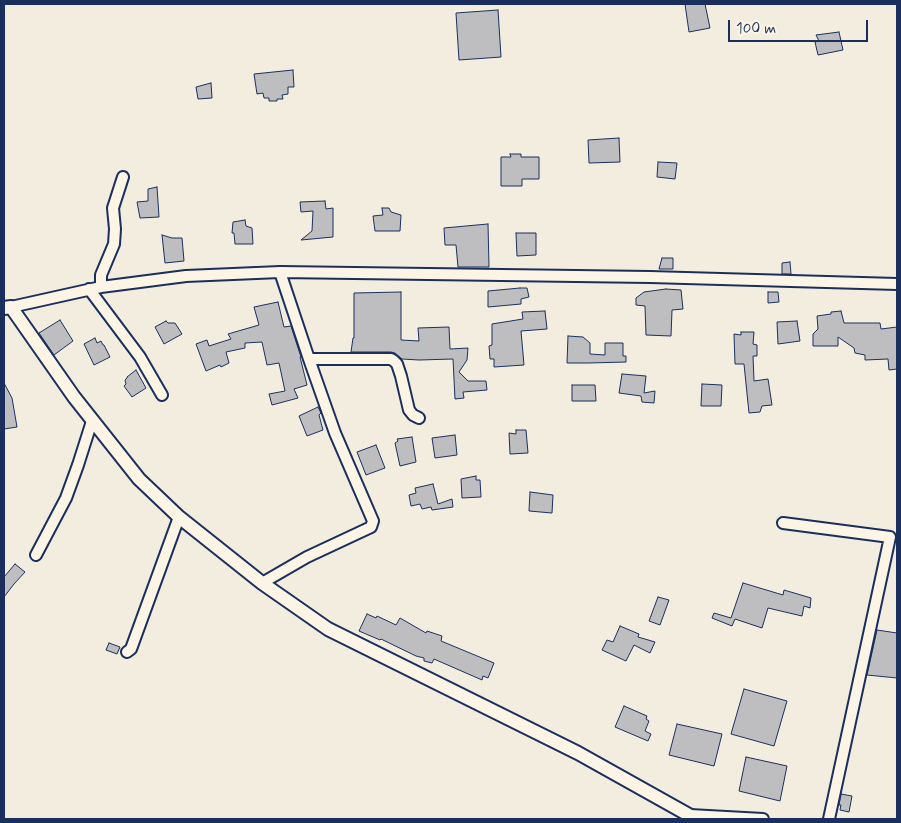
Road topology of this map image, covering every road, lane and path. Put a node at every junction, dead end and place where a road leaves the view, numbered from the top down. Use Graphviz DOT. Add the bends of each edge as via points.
graph roads {
  1 [pos="122,177"];
  2 [pos="280,272"];
  3 [pos="897,284"];
  4 [pos="101,287"];
  5 [pos="89,289"];
  6 [pos="7,307"];
  7 [pos="309,359"];
  8 [pos="162,395"];
  9 [pos="419,418"];
  10 [pos="92,421"];
  11 [pos="179,517"];
  12 [pos="784,524"];
  13 [pos="894,537"];
  14 [pos="36,555"];
  15 [pos="262,583"];
  16 [pos="127,652"];
  17 [pos="693,817"];
  18 [pos="764,819"];
  19 [pos="829,819"];
  1 -- 4 [label="street" via="113,208 114,244 101,275"];
  2 -- 3 [label="street"];
  2 -- 4 [label="street" via="186,276"];
  2 -- 7 [label="street"];
  4 -- 5 [label="street"];
  5 -- 6 [label="street"];
  5 -- 8 [label="street" via="140,357"];
  6 -- 10 [label="main road"];
  7 -- 9 [label="street" via="394,361 409,410"];
  7 -- 15 [label="street" via="335,433 373,524"];
  10 -- 11 [label="main road" via="139,479"];
  10 -- 14 [label="street" via="66,498"];
  11 -- 15 [label="main road"];
  11 -- 16 [label="street" via="131,649"];
  12 -- 13 [label="street"];
  13 -- 19 [label="street"];
  15 -- 17 [label="main road" via="328,629 578,753"];
  17 -- 18 [label="street"];
}
